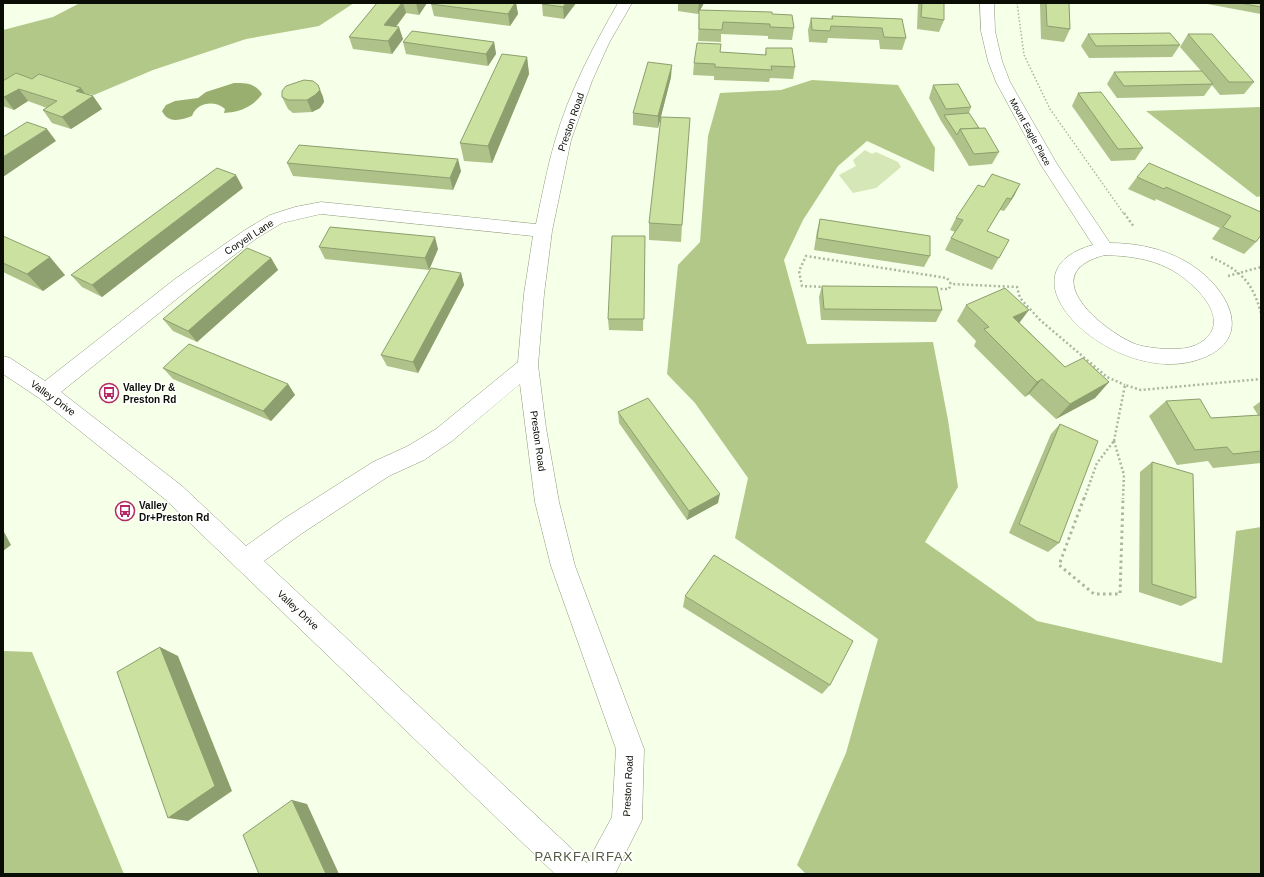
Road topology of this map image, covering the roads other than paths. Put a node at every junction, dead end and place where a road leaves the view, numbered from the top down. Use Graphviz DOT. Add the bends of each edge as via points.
graph roads {
  1 [pos="625,3"];
  2 [pos="987,3"];
  3 [pos="543,231"];
  4 [pos="1105,248"];
  5 [pos="3,364"];
  6 [pos="528,365"];
  7 [pos="46,392"];
  8 [pos="246,560"];
  9 [pos="577,874"];
  10 [pos="598,874"];
  1 -- 3 [label="street, Preston Road" via="602,43 582,88 556,168"];
  2 -- 4 [label="street, Mount Eagle Place" via="988,31 1003,82 1049,165"];
  3 -- 6 [label="street, Preston Road"];
  3 -- 7 [label="street, Coryell Lane" via="327,209 295,213 276,219 250,234 182,284"];
  4 -- 4 [label="street" via="1080,256 1068,268 1064,284 1069,302 1082,320 1104,337 1130,350 1166,357 1186,356 1207,350 1220,337 1223,320 1216,301 1202,283 1184,269 1141,252"];
  5 -- 7 [label="street, Valley Drive"];
  6 -- 8 [label="street" via="444,435 416,453 381,468"];
  6 -- 10 [label="street, Preston Road" via="547,502 563,566 630,749 627,820"];
  7 -- 8 [label="street, Valley Drive" via="174,493"];
  8 -- 9 [label="street, Valley Drive"];
}
